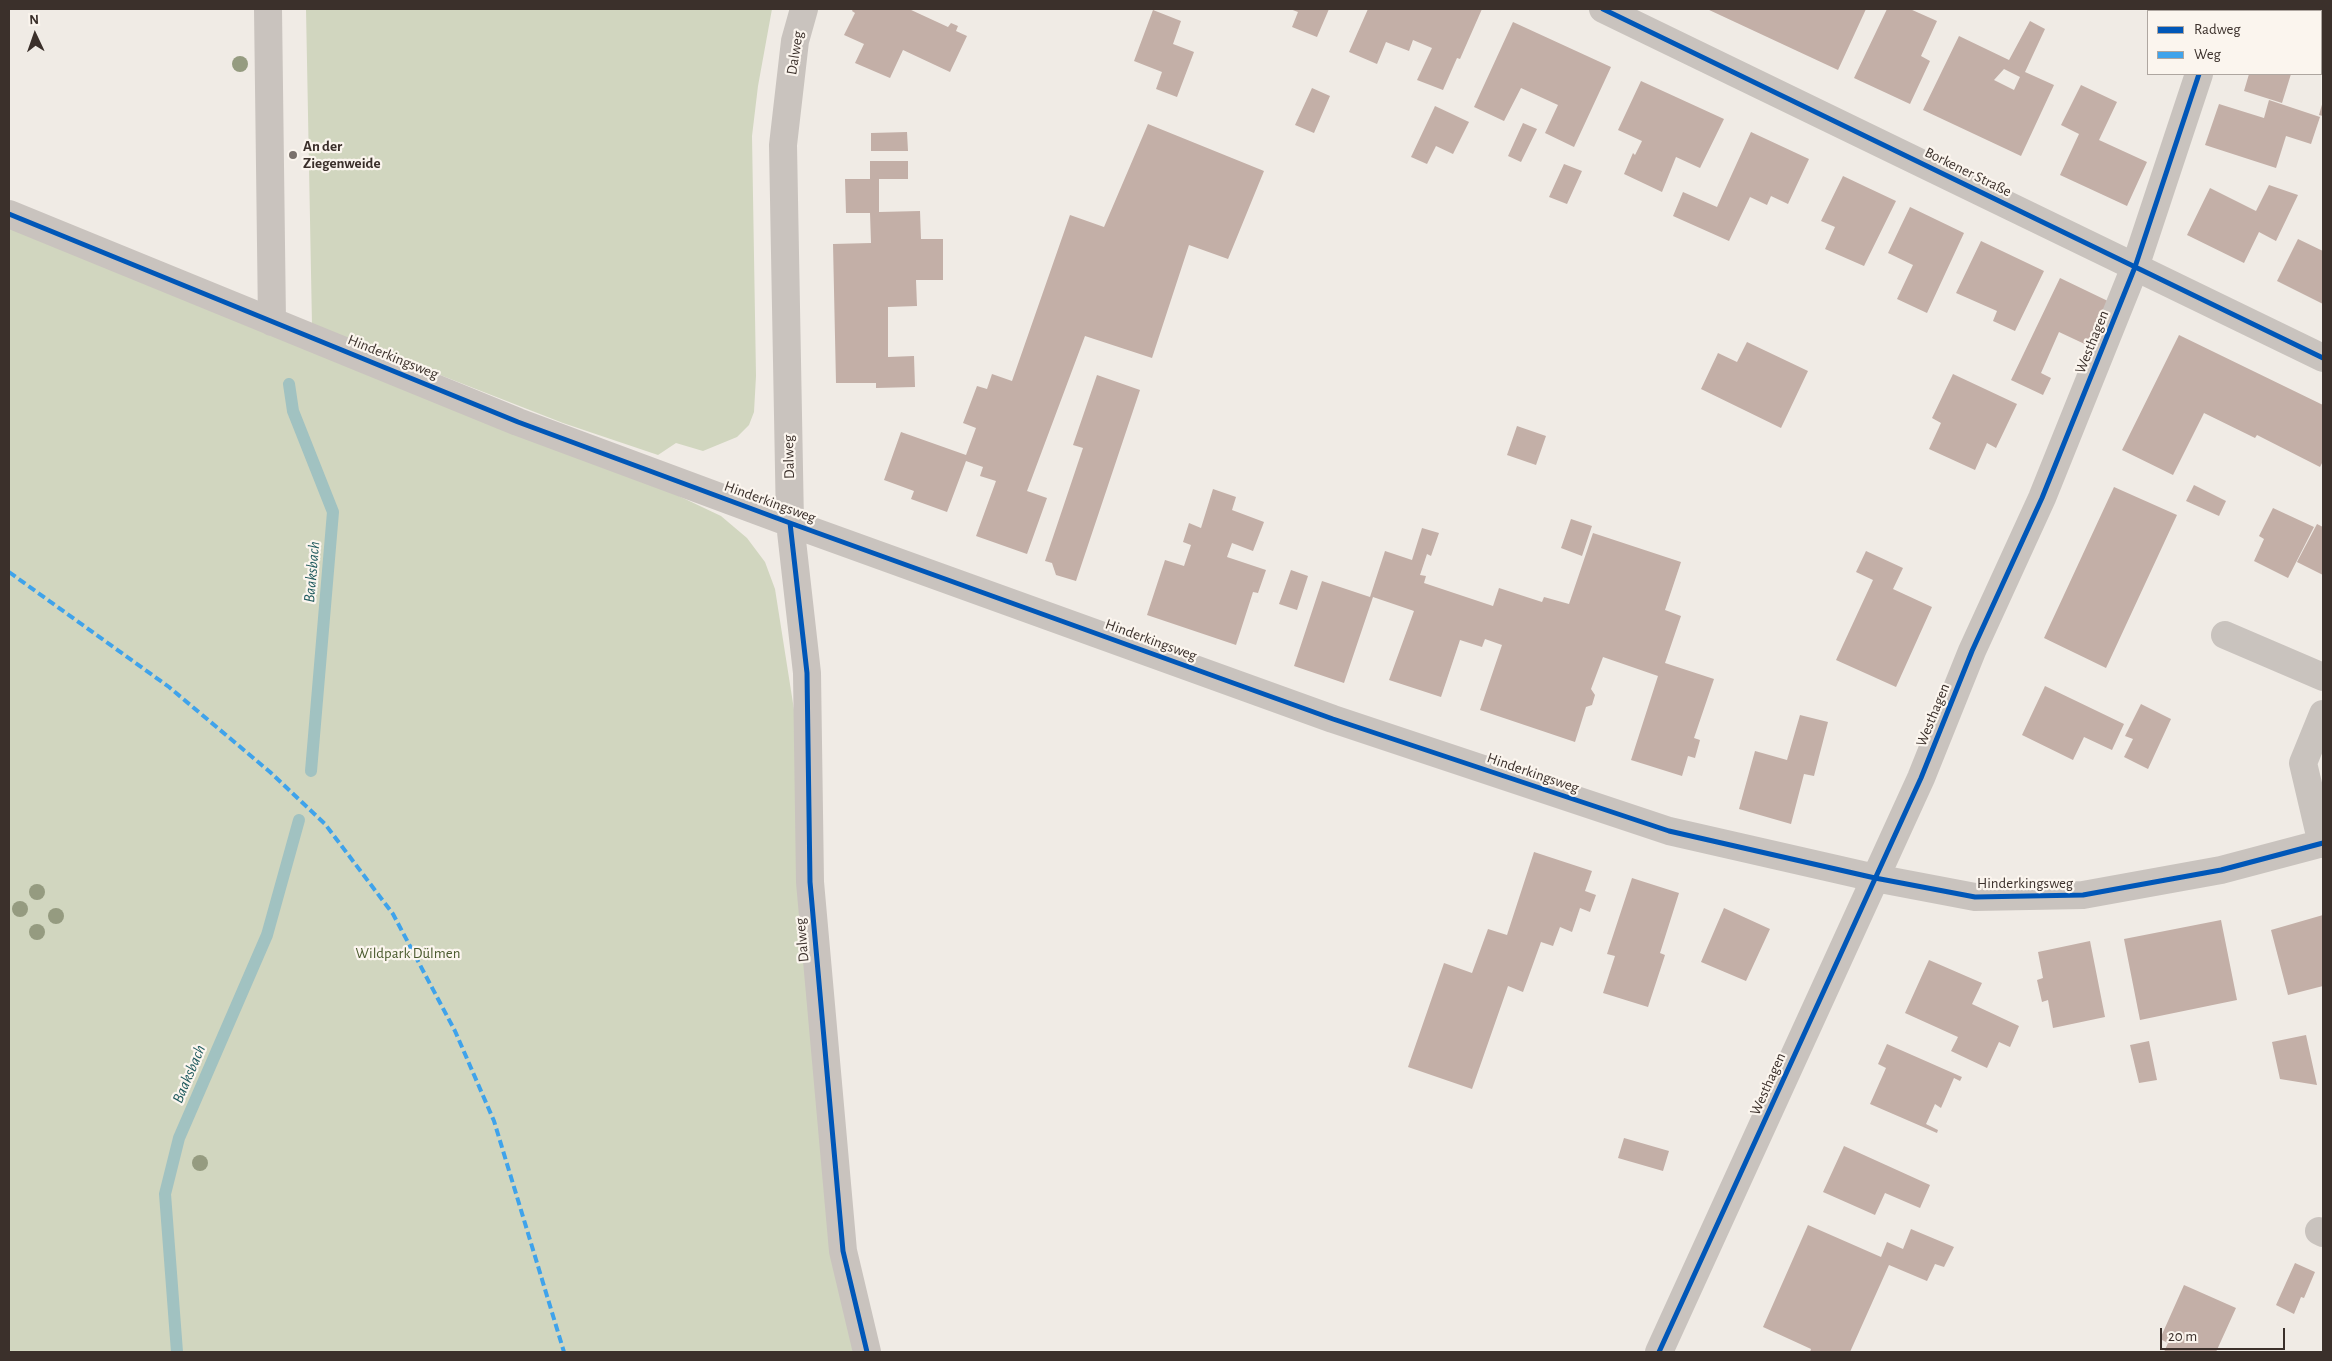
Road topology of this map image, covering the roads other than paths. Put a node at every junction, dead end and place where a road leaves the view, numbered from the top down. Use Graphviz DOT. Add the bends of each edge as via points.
graph roads {
  1 [pos="268,9"];
  2 [pos="804,9"];
  3 [pos="1603,9"];
  4 [pos="2199,75"];
  5 [pos="9,214"];
  6 [pos="2135,267"];
  7 [pos="272,322"];
  8 [pos="2323,358"];
  9 [pos="790,524"];
  10 [pos="2225,634"];
  11 [pos="2323,678"];
  12 [pos="2323,714"];
  13 [pos="2323,843"];
  14 [pos="1875,878"];
  15 [pos="867,1352"];
  16 [pos="1659,1352"];
  1 -- 7 [label="street"];
  2 -- 9 [label="street, Dalweg" via="795,42 784,145"];
  3 -- 6 [label="street, Borkener Straße"];
  4 -- 6 [label="street, Westhagen"];
  5 -- 7 [label="street, Hinderkingsweg"];
  6 -- 8 [label="street, Borkener Straße"];
  6 -- 14 [label="street, Westhagen" via="2042,498 1972,651 1921,778"];
  7 -- 9 [label="street, Hinderkingsweg" via="518,422"];
  9 -- 14 [label="street, Hinderkingsweg" via="1333,719 1669,831"];
  9 -- 15 [label="street, Dalweg" via="807,673 810,882 843,1251"];
  10 -- 11 [label="street"];
  12 -- 13 [label="street" via="2303,762"];
  13 -- 14 [label="street, Hinderkingsweg" via="2221,870 2083,895 1975,897"];
  14 -- 16 [label="street, Westhagen"];
}
